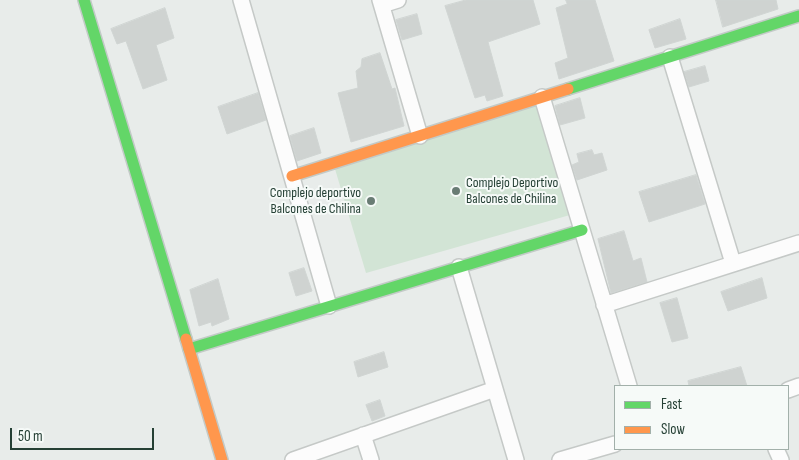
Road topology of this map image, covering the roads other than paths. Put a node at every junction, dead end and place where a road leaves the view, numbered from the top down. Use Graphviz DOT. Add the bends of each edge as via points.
graph roads {
  1 [pos="84,0"];
  2 [pos="241,0"];
  3 [pos="398,0"];
  4 [pos="381,3"];
  5 [pos="799,16"];
  6 [pos="670,57"];
  7 [pos="542,97"];
  8 [pos="420,136"];
  9 [pos="292,176"];
  10 [pos="582,230"];
  11 [pos="799,243"];
  12 [pos="734,263"];
  13 [pos="459,267"];
  14 [pos="604,305"];
  15 [pos="330,306"];
  16 [pos="189,348"];
  17 [pos="629,385"];
  18 [pos="495,389"];
  19 [pos="363,435"];
  20 [pos="614,444"];
  21 [pos="222,460"];
  22 [pos="293,460"];
  23 [pos="371,460"];
  24 [pos="516,460"];
  25 [pos="560,460"];
  1 -- 16 [label="street"];
  2 -- 9 [label="street"];
  3 -- 4 [label="street"];
  4 -- 8 [label="street"];
  5 -- 6 [label="street"];
  6 -- 7 [label="street"];
  6 -- 12 [label="street"];
  7 -- 8 [label="street"];
  7 -- 10 [label="street"];
  8 -- 9 [label="street"];
  9 -- 15 [label="street"];
  10 -- 13 [label="street"];
  10 -- 14 [label="street"];
  11 -- 12 [label="street"];
  12 -- 14 [label="street"];
  13 -- 15 [label="street"];
  13 -- 18 [label="street"];
  14 -- 17 [label="street"];
  15 -- 16 [label="street"];
  16 -- 21 [label="street"];
  18 -- 19 [label="street"];
  18 -- 24 [label="street"];
  19 -- 22 [label="street"];
  19 -- 23 [label="street"];
  20 -- 25 [label="street"];
}
